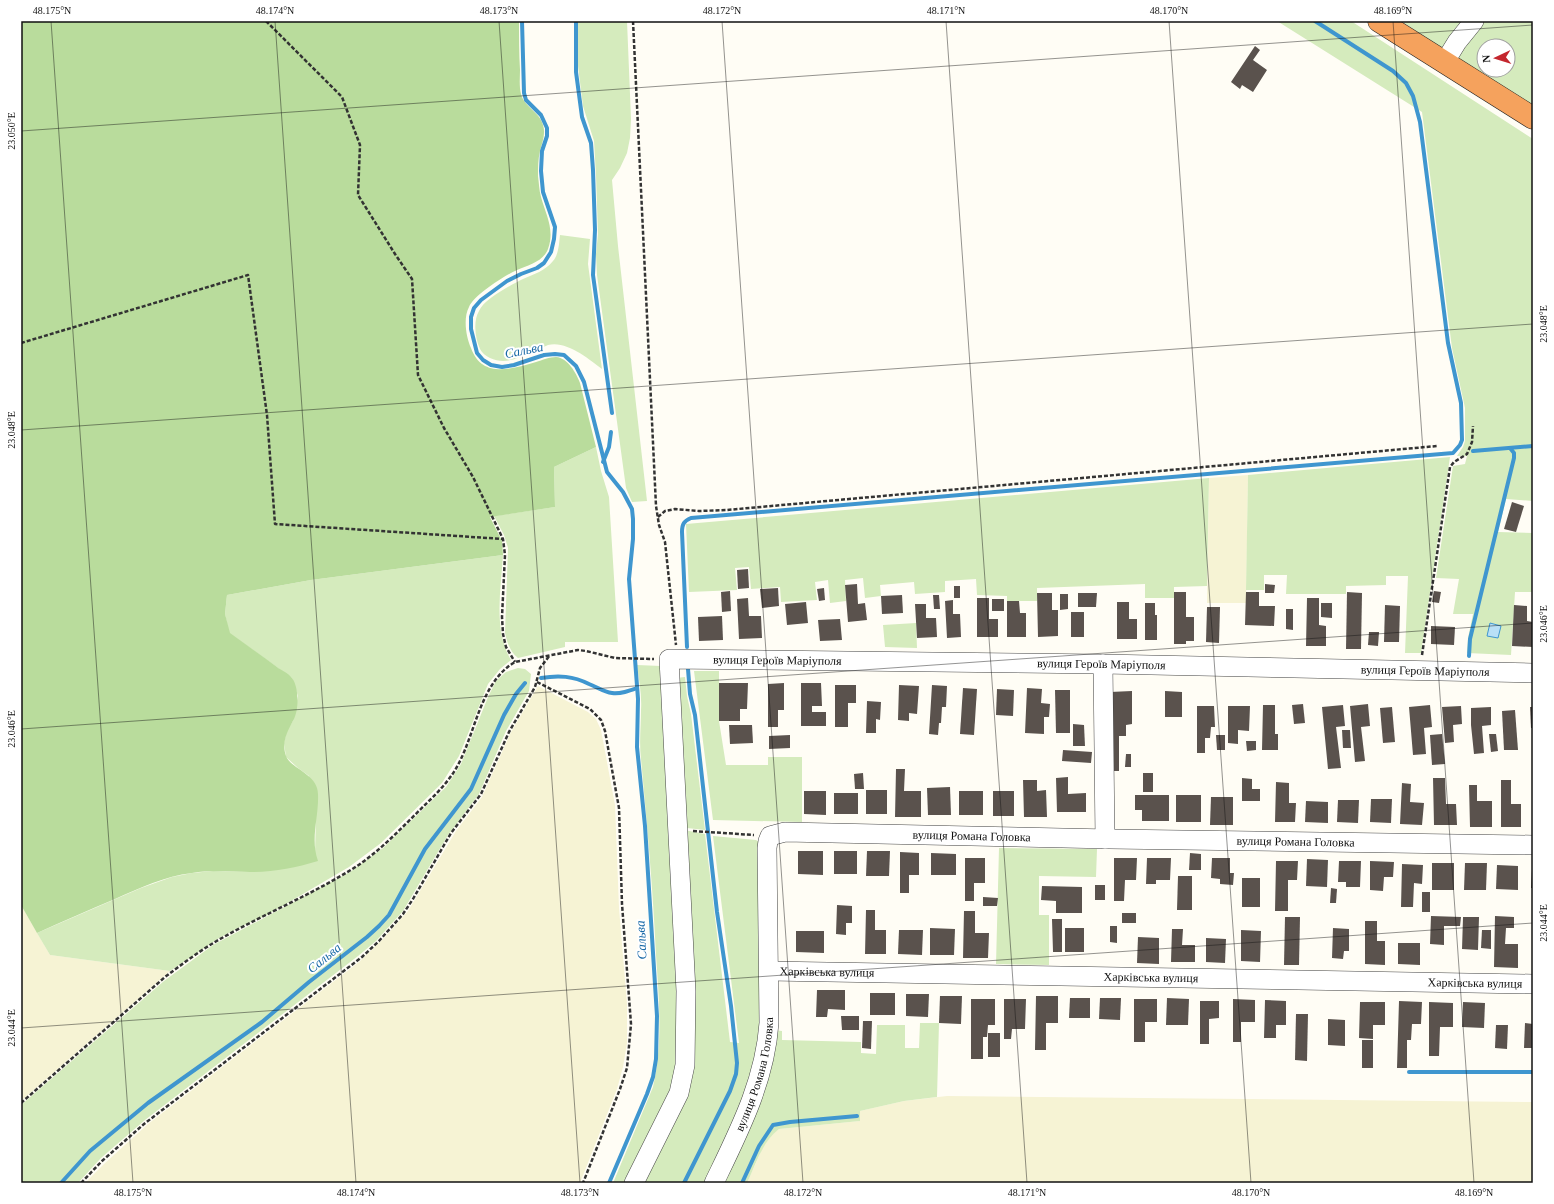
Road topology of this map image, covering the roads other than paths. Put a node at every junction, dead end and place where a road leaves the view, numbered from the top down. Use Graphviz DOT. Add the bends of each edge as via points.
graph roads {
  1 [pos="1379,21"];
  2 [pos="1474,21"];
  3 [pos="1444,63"];
  4 [pos="1533,118"];
  5 [pos="1103,664"];
  6 [pos="1533,674"];
  7 [pos="1105,839"];
  8 [pos="1533,845"];
  9 [pos="769,971"];
  10 [pos="1533,984"];
  11 [pos="634,1183"];
  12 [pos="714,1183"];
  1 -- 3 [label="highway"];
  2 -- 3 [label="street"];
  3 -- 4 [label="highway"];
  5 -- 6 [label="street, вулиця Героїв Маріуполя"];
  5 -- 7 [label="street"];
  5 -- 11 [label="street, вулиця Героїв Маріуполя" via="673,659 686,991 685,1065 679,1093"];
  7 -- 8 [label="street, вулиця Романа Головка"];
  7 -- 9 [label="street, вулиця Романа Головка" via="785,832 770,836 767,848"];
  9 -- 10 [label="street, Харківська вулиця"];
  9 -- 12 [label="street, вулиця Романа Головка" via="769,1023 764,1061 751,1104"];
}
